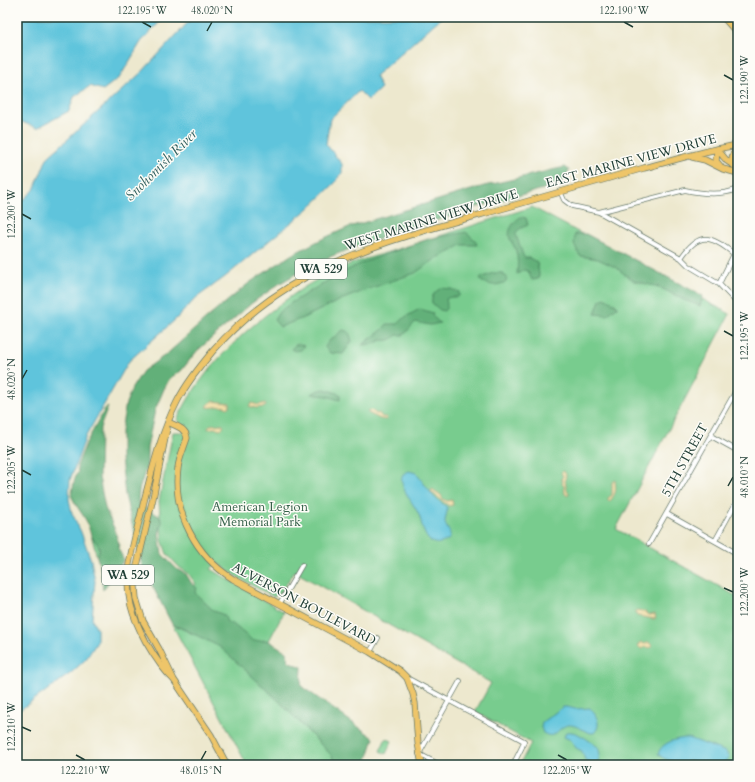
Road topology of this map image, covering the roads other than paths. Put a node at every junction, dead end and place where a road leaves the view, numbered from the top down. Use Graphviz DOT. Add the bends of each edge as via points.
graph roads {
  1 [pos="723,17"];
  2 [pos="738,34"];
  3 [pos="738,146"];
  4 [pos="717,149"];
  5 [pos="687,156"];
  6 [pos="738,169"];
  7 [pos="725,170"];
  8 [pos="738,189"];
  9 [pos="560,191"];
  10 [pos="530,200"];
  11 [pos="599,212"];
  12 [pos="738,251"];
  13 [pos="734,254"];
  14 [pos="681,258"];
  15 [pos="719,284"];
  16 [pos="738,304"];
  17 [pos="738,387"];
  18 [pos="168,422"];
  19 [pos="711,436"];
  20 [pos="738,451"];
  21 [pos="738,499"];
  22 [pos="667,514"];
  23 [pos="715,541"];
  24 [pos="649,544"];
  25 [pos="738,554"];
  26 [pos="302,565"];
  27 [pos="280,603"];
  28 [pos="378,638"];
  29 [pos="370,652"];
  30 [pos="407,678"];
  31 [pos="174,680"];
  32 [pos="460,681"];
  33 [pos="449,700"];
  34 [pos="420,754"];
  35 [pos="227,765"];
  36 [pos="422,765"];
  37 [pos="440,765"];
  38 [pos="513,765"];
  1 -- 2 [label="main road"];
  3 -- 4 [label="main road, EAST MARINE VIEW DRIVE / WA 529"];
  3 -- 6 [label="main road" via="732,157"];
  4 -- 5 [label="main road, EAST MARINE VIEW DRIVE / WA 529"];
  4 -- 6 [label="main road"];
  4 -- 7 [label="main road" via="717,163"];
  5 -- 7 [label="main road" via="705,160"];
  5 -- 9 [label="main road, EAST MARINE VIEW DRIVE / WA 529"];
  6 -- 7 [label="main road"];
  8 -- 11 [label="street" via="711,194 685,190"];
  9 -- 10 [label="main road, EAST MARINE VIEW DRIVE / WA 529"];
  9 -- 11 [label="street" via="564,200 572,206"];
  10 -- 18 [label="main road, WEST MARINE VIEW DRIVE / WA 529" via="366,250 316,271 287,287 241,322 222,341 184,388"];
  11 -- 14 [label="street"];
  12 -- 13 [label="street"];
  13 -- 14 [label="street" via="726,247 705,238 696,240"];
  13 -- 15 [label="street"];
  14 -- 15 [label="street" via="689,266"];
  15 -- 16 [label="street"];
  17 -- 19 [label="street, 5TH STREET"];
  18 -- 27 [label="main road, ALVERSON BOULEVARD" via="185,431 187,438 176,482 183,516 195,542 224,574"];
  18 -- 31 [label="main road, WEST MARINE VIEW DRIVE / WA 529" via="140,548 135,586 141,616"];
  18 -- 31 [label="main road, WEST MARINE VIEW DRIVE / WA 529" via="160,442 129,564 128,587 134,618 151,651 164,671"];
  19 -- 20 [label="street"];
  19 -- 22 [label="street, 5TH STREET"];
  21 -- 23 [label="street"];
  22 -- 23 [label="street"];
  22 -- 24 [label="street, 5TH STREET"];
  23 -- 25 [label="street"];
  26 -- 27 [label="street"];
  27 -- 29 [label="main road, ALVERSON BOULEVARD"];
  28 -- 29 [label="street"];
  29 -- 30 [label="main road, ALVERSON BOULEVARD"];
  30 -- 33 [label="street"];
  30 -- 34 [label="main road" via="415,702"];
  31 -- 35 [label="main road, WEST MARINE VIEW DRIVE / WA 529" via="211,735"];
  32 -- 33 [label="street"];
  33 -- 34 [label="street"];
  33 -- 38 [label="street" via="524,741"];
  34 -- 36 [label="main road"];
  34 -- 37 [label="street"];
}
